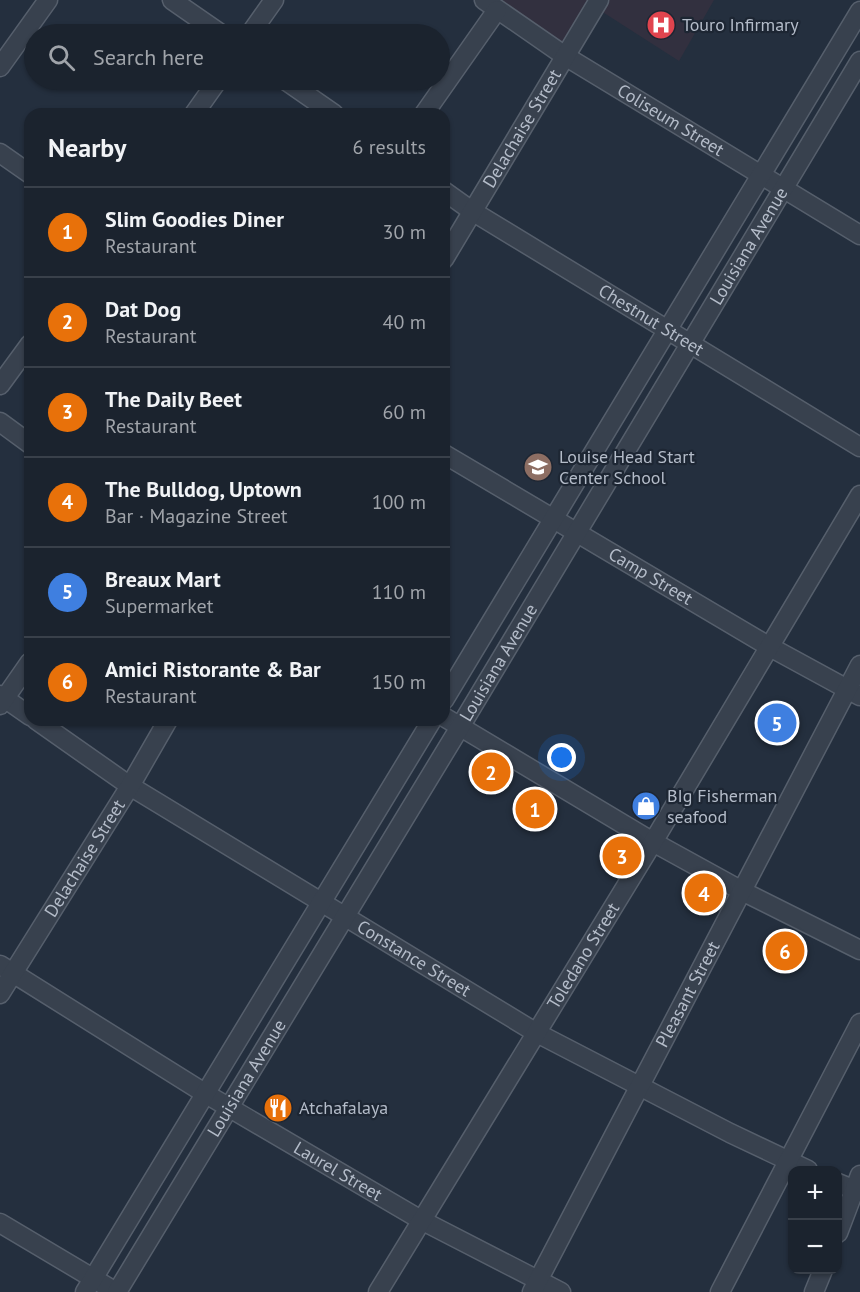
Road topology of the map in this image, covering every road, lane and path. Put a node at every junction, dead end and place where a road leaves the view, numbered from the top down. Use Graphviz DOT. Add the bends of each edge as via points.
graph roads {
  1 [pos="48,0"];
  2 [pos="172,0"];
  3 [pos="274,0"];
  4 [pos="599,0"];
  5 [pos="491,5"];
  6 [pos="860,11"];
  7 [pos="31,24"];
  8 [pos="207,24"];
  9 [pos="257,24"];
  10 [pos="24,34"];
  11 [pos="565,56"];
  12 [pos="860,61"];
  13 [pos="0,67"];
  14 [pos="450,72"];
  15 [pos="211,90"];
  16 [pos="299,90"];
  17 [pos="439,90"];
  18 [pos="198,108"];
  19 [pos="325,108"];
  20 [pos="428,108"];
  21 [pos="0,153"];
  22 [pos="24,170"];
  23 [pos="762,176"];
  24 [pos="782,189"];
  25 [pos="450,195"];
  26 [pos="472,211"];
  27 [pos="860,235"];
  28 [pos="450,249"];
  29 [pos="668,330"];
  30 [pos="689,343"];
  31 [pos="24,352"];
  32 [pos="0,385"];
  33 [pos="0,422"];
  34 [pos="24,440"];
  35 [pos="860,447"];
  36 [pos="450,458"];
  37 [pos="860,495"];
  38 [pos="553,518"];
  39 [pos="576,532"];
  40 [pos="770,647"];
  41 [pos="860,665"];
  42 [pos="24,670"];
  43 [pos="450,690"];
  44 [pos="854,693"];
  45 [pos="2,699"];
  46 [pos="24,712"];
  47 [pos="452,722"];
  48 [pos="45,726"];
  49 [pos="165,726"];
  50 [pos="428,726"];
  51 [pos="450,726"];
  52 [pos="130,786"];
  53 [pos="381,807"];
  54 [pos="403,819"];
  55 [pos="653,842"];
  56 [pos="741,891"];
  57 [pos="323,903"];
  58 [pos="344,915"];
  59 [pos="860,950"];
  60 [pos="6,969"];
  61 [pos="0,994"];
  62 [pos="860,1023"];
  63 [pos="536,1032"];
  64 [pos="639,1086"];
  65 [pos="206,1094"];
  66 [pos="228,1106"];
  67 [pos="788,1162"];
  68 [pos="798,1166"];
  69 [pos="853,1185"];
  70 [pos="422,1220"];
  71 [pos="841,1220"];
  72 [pos="0,1223"];
  73 [pos="821,1274"];
  74 [pos="90,1285"];
  75 [pos="535,1286"];
  76 [pos="116,1292"];
  77 [pos="378,1292"];
  78 [pos="561,1292"];
  79 [pos="720,1292"];
  80 [pos="814,1292"];
  1 -- 7 [label="street"];
  2 -- 8 [label="street"];
  3 -- 9 [label="street"];
  4 -- 11 [label="street, Delachaise Street"];
  5 -- 11 [label="street, Coliseum Street"];
  5 -- 14 [label="street"];
  6 -- 23 [label="street, Louisiana Avenue"];
  10 -- 13 [label="street"];
  11 -- 23 [label="street, Coliseum Street"];
  11 -- 26 [label="street, Delachaise Street"];
  12 -- 24 [label="street, Louisiana Avenue"];
  15 -- 18 [label="street"];
  16 -- 19 [label="street"];
  17 -- 20 [label="street"];
  21 -- 22 [label="street"];
  23 -- 24 [label="street, Coliseum Street"];
  23 -- 29 [label="street, Louisiana Avenue"];
  24 -- 27 [label="street, Coliseum Street"];
  24 -- 30 [label="street, Louisiana Avenue"];
  25 -- 26 [label="street, Chestnut Street"];
  26 -- 28 [label="street, Delachaise Street"];
  26 -- 29 [label="street, Chestnut Street"];
  29 -- 30 [label="street, Chestnut Street"];
  29 -- 38 [label="street, Louisiana Avenue"];
  30 -- 35 [label="street, Chestnut Street"];
  30 -- 39 [label="street, Louisiana Avenue"];
  31 -- 32 [label="street"];
  33 -- 34 [label="street"];
  36 -- 38 [label="street, Camp Street"];
  37 -- 40 [label="street, Toledano Street"];
  38 -- 39 [label="street, Camp Street"];
  38 -- 43 [label="street, Louisiana Avenue"];
  39 -- 40 [label="street, Camp Street"];
  39 -- 47 [label="street, Louisiana Avenue"];
  40 -- 44 [label="street, Camp Street"];
  40 -- 55 [label="street, Toledano Street"];
  41 -- 44 [label="street, Pleasant Street"];
  42 -- 45 [label="street"];
  44 -- 56 [label="street, Pleasant Street"];
  45 -- 46 [label="street"];
  47 -- 55 [label="street"];
  48 -- 52 [label="street, Constance Street"];
  49 -- 52 [label="street, Delachaise Street"];
  50 -- 53 [label="street, Louisiana Avenue"];
  51 -- 54 [label="street, Louisiana Avenue"];
  52 -- 57 [label="street, Constance Street"];
  52 -- 60 [label="street, Delachaise Street"];
  53 -- 54 [label="street"];
  53 -- 57 [label="street, Louisiana Avenue"];
  54 -- 58 [label="street, Louisiana Avenue"];
  55 -- 56 [label="street"];
  55 -- 63 [label="street, Toledano Street"];
  56 -- 59 [label="street"];
  56 -- 64 [label="street, Pleasant Street"];
  57 -- 58 [label="street, Constance Street"];
  57 -- 65 [label="street, Louisiana Avenue"];
  58 -- 63 [label="street, Constance Street"];
  58 -- 66 [label="street, Louisiana Avenue"];
  60 -- 61 [label="street, Delachaise Street"];
  60 -- 65 [label="street, Laurel Street"];
  62 -- 67 [label="street"];
  63 -- 64 [label="street, Constance Street"];
  63 -- 70 [label="street, Toledano Street"];
  64 -- 67 [label="street, Constance Street"];
  64 -- 75 [label="street, Pleasant Street"];
  65 -- 66 [label="street, Laurel Street"];
  65 -- 74 [label="street, Louisiana Avenue"];
  66 -- 70 [label="street, Laurel Street"];
  66 -- 76 [label="street, Louisiana Avenue"];
  67 -- 68 [label="street, Constance Street"];
  67 -- 79 [label="street"];
  69 -- 71 [label="street"];
  70 -- 75 [label="street, Laurel Street"];
  70 -- 77 [label="street, Toledano Street"];
  72 -- 74 [label="street"];
  73 -- 80 [label="street"];
  74 -- 76 [label="street"];
  75 -- 78 [label="street, Laurel Street"];
}
